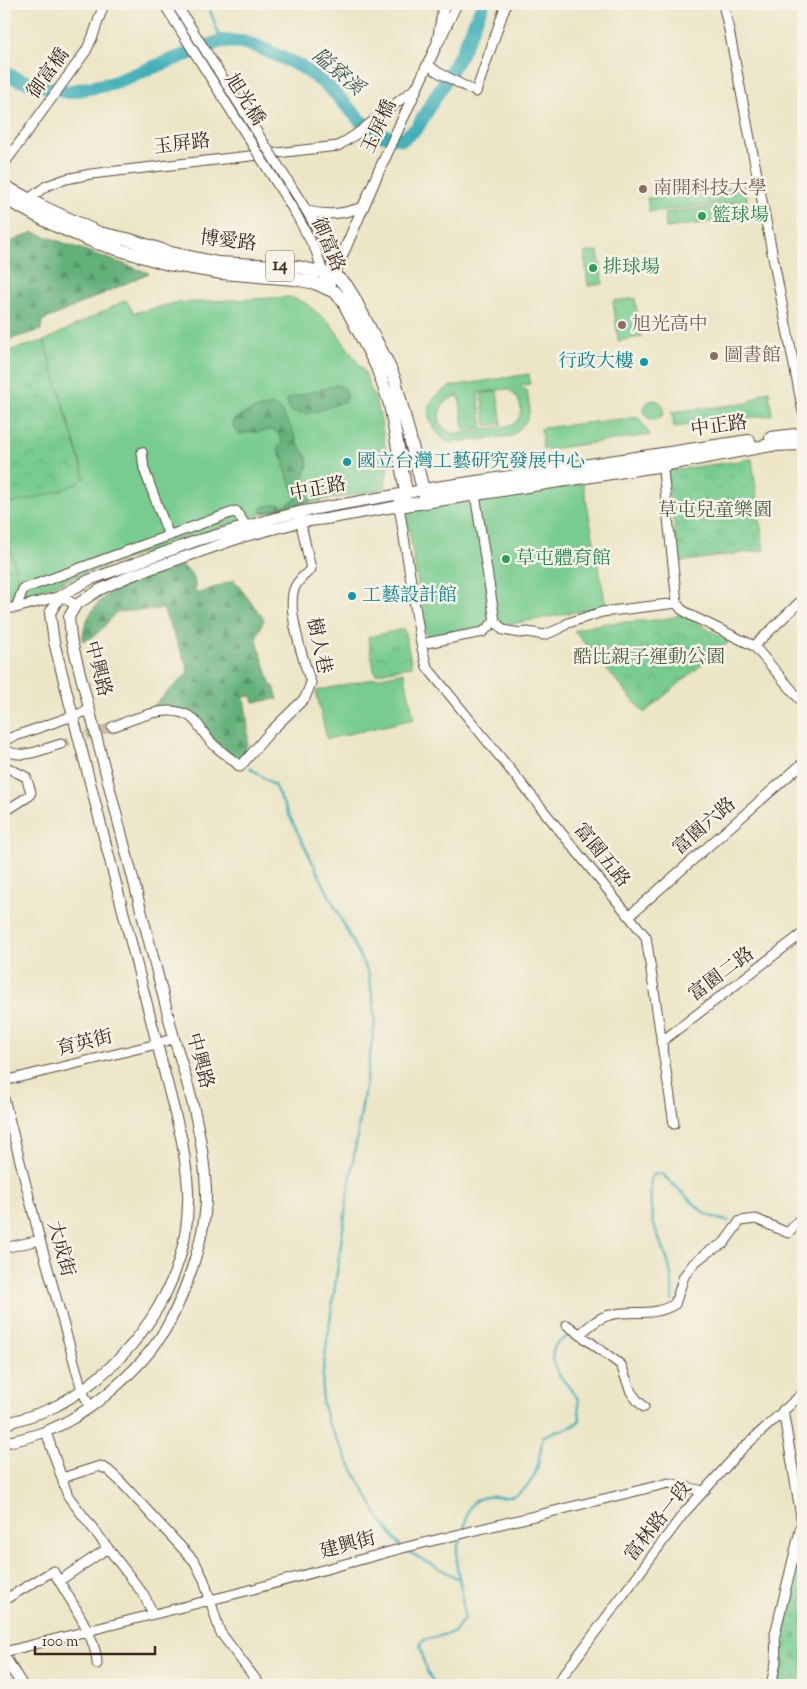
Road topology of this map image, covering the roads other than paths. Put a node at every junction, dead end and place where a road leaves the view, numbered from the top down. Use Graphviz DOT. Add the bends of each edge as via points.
graph roads {
  1 [pos="111,4"];
  2 [pos="164,4"];
  3 [pos="176,4"];
  4 [pos="444,4"];
  5 [pos="457,4"];
  6 [pos="506,4"];
  7 [pos="723,4"];
  8 [pos="104,7"];
  9 [pos="437,44"];
  10 [pos="432,67"];
  11 [pos="415,92"];
  12 [pos="4,164"];
  13 [pos="4,186"];
  14 [pos="4,198"];
  15 [pos="23,203"];
  16 [pos="363,207"];
  17 [pos="305,208"];
  18 [pos="296,214"];
  19 [pos="329,274"];
  20 [pos="328,288"];
  21 [pos="803,412"];
  22 [pos="803,434"];
  23 [pos="803,444"];
  24 [pos="142,452"];
  25 [pos="662,460"];
  26 [pos="406,492"];
  27 [pos="475,494"];
  28 [pos="424,496"];
  29 [pos="399,506"];
  30 [pos="299,517"];
  31 [pos="247,531"];
  32 [pos="169,536"];
  33 [pos="60,596"];
  34 [pos="803,599"];
  35 [pos="677,603"];
  36 [pos="76,605"];
  37 [pos="4,608"];
  38 [pos="16,608"];
  39 [pos="495,621"];
  40 [pos="422,644"];
  41 [pos="754,646"];
  42 [pos="803,703"];
  43 [pos="90,710"];
  44 [pos="74,715"];
  45 [pos="112,727"];
  46 [pos="4,740"];
  47 [pos="61,744"];
  48 [pos="4,749"];
  49 [pos="803,763"];
  50 [pos="4,766"];
  51 [pos="4,812"];
  52 [pos="629,916"];
  53 [pos="803,933"];
  54 [pos="174,1038"];
  55 [pos="661,1042"];
  56 [pos="157,1044"];
  57 [pos="4,1081"];
  58 [pos="4,1098"];
  59 [pos="674,1124"];
  60 [pos="803,1215"];
  61 [pos="40,1240"];
  62 [pos="4,1248"];
  63 [pos="82,1390"];
  64 [pos="803,1392"];
  65 [pos="644,1406"];
  66 [pos="90,1408"];
  67 [pos="783,1410"];
  68 [pos="4,1424"];
  69 [pos="46,1432"];
  70 [pos="4,1443"];
  71 [pos="62,1478"];
  72 [pos="703,1491"];
  73 [pos="108,1548"];
  74 [pos="59,1581"];
  75 [pos="4,1600"];
  76 [pos="211,1600"];
  77 [pos="153,1614"];
  78 [pos="88,1631"];
  79 [pos="4,1654"];
  80 [pos="97,1664"];
  81 [pos="22,1685"];
  82 [pos="260,1685"];
  83 [pos="556,1685"];
  84 [pos="771,1685"];
  1 -- 8 [label="street"];
  2 -- 18 [label="street, 旭光橋, bridge"];
  3 -- 17 [label="street, 旭光橋, bridge"];
  4 -- 9 [label="street"];
  5 -- 9 [label="street"];
  6 -- 10 [label="street" via="473,91"];
  7 -- 21 [label="street"];
  8 -- 12 [label="street, 御富橋" via="86,51"];
  9 -- 10 [label="street"];
  10 -- 11 [label="street"];
  11 -- 15 [label="street, 玉屏路" via="338,146 91,174 46,186"];
  11 -- 16 [label="street, 玉屏橋"];
  13 -- 15 [label="main road, 博愛路 / 14"];
  14 -- 15 [label="main road, 博愛路 / 14"];
  15 -- 19 [label="main road, 博愛路 / 14" via="99,233 171,253 218,263 298,268"];
  15 -- 20 [label="main road, 博愛路 / 14" via="54,225 97,243 168,264 222,273 296,279"];
  16 -- 17 [label="street" via="329,215"];
  16 -- 19 [label="street"];
  17 -- 19 [label="street, 御富路" via="328,249"];
  18 -- 19 [label="street, 御富路"];
  19 -- 20 [label="street"];
  19 -- 28 [label="main road" via="346,286 353,296 395,380"];
  20 -- 26 [label="main road, 博愛路 / 14" via="343,301 381,375 393,417"];
  22 -- 25 [label="main road, 中正路"];
  23 -- 25 [label="main road, 中正路" via="771,445"];
  24 -- 32 [label="street" via="144,470"];
  25 -- 27 [label="main road, 中正路"];
  25 -- 28 [label="main road, 中正路"];
  25 -- 35 [label="street"];
  26 -- 28 [label="street, 中正路"];
  26 -- 29 [label="main road"];
  26 -- 30 [label="street, 中正路"];
  27 -- 28 [label="main road, 中正路"];
  27 -- 39 [label="street"];
  28 -- 29 [label="main road, 中正路"];
  29 -- 30 [label="street, 中正路" via="326,519"];
  29 -- 40 [label="street, 富園五路"];
  30 -- 31 [label="street, 中正路"];
  30 -- 45 [label="street, 樹人巷" via="311,569 295,587 293,602 300,653 311,683 304,698 240,767 209,740 191,718 177,711 146,715"];
  31 -- 32 [label="street" via="236,511"];
  31 -- 33 [label="street, 中正路" via="196,541 89,580"];
  31 -- 36 [label="street, 中正路" via="130,576"];
  32 -- 38 [label="street" via="23,589"];
  33 -- 36 [label="street"];
  33 -- 38 [label="street"];
  33 -- 44 [label="street, 中興路" via="50,620"];
  34 -- 41 [label="street"];
  35 -- 39 [label="street" via="602,612 544,635 504,630"];
  35 -- 41 [label="street" via="692,616"];
  36 -- 43 [label="street, 中興路" via="69,617 71,638"];
  37 -- 38 [label="street"];
  39 -- 40 [label="street" via="483,632"];
  40 -- 52 [label="street, 富園五路" via="426,667"];
  41 -- 42 [label="street"];
  43 -- 44 [label="street"];
  43 -- 54 [label="street, 中興路"];
  44 -- 46 [label="street"];
  44 -- 56 [label="street, 中興路"];
  47 -- 48 [label="street" via="24,755"];
  49 -- 52 [label="street, 富園六路"];
  50 -- 51 [label="street" via="26,777 31,792"];
  52 -- 55 [label="street, 富園五路" via="646,937"];
  53 -- 55 [label="street, 富園二路"];
  54 -- 56 [label="street, 育英街"];
  54 -- 66 [label="street, 中興路" via="190,1096 202,1160 206,1192 200,1244 170,1322 136,1366"];
  55 -- 59 [label="street, 富園五路"];
  56 -- 57 [label="street, 育英街"];
  56 -- 63 [label="street, 中興路" via="182,1141 186,1170 187,1223 181,1252 167,1293 146,1329 120,1358"];
  58 -- 61 [label="street, 大成街"];
  60 -- 65 [label="street" via="788,1233 756,1219 740,1221 724,1243 694,1263 684,1276 675,1304 658,1312 608,1315 574,1330 621,1364 631,1392"];
  61 -- 62 [label="street"];
  61 -- 63 [label="street, 大成街"];
  63 -- 66 [label="street, 大成街"];
  63 -- 68 [label="street, 中興路" via="56,1406"];
  64 -- 67 [label="street, 富林路一段"];
  66 -- 69 [label="street, 中興路"];
  67 -- 72 [label="street, 富林路一段"];
  67 -- 84 [label="street" via="802,1522 775,1634 776,1662"];
  69 -- 70 [label="street, 中興路"];
  69 -- 71 [label="street"];
  71 -- 73 [label="street" via="68,1496"];
  71 -- 76 [label="street" via="100,1466 108,1470 195,1562"];
  72 -- 76 [label="street, 建興街" via="669,1483 406,1547"];
  72 -- 83 [label="street, 富林路一段"];
  73 -- 74 [label="street"];
  73 -- 77 [label="street" via="144,1595"];
  74 -- 75 [label="street" via="53,1571"];
  74 -- 78 [label="street"];
  76 -- 77 [label="street, 建興街"];
  76 -- 82 [label="street" via="220,1632"];
  77 -- 78 [label="street, 建興街"];
  78 -- 79 [label="street, 建興街"];
  78 -- 80 [label="street" via="97,1654"];
  79 -- 81 [label="street"];
}
